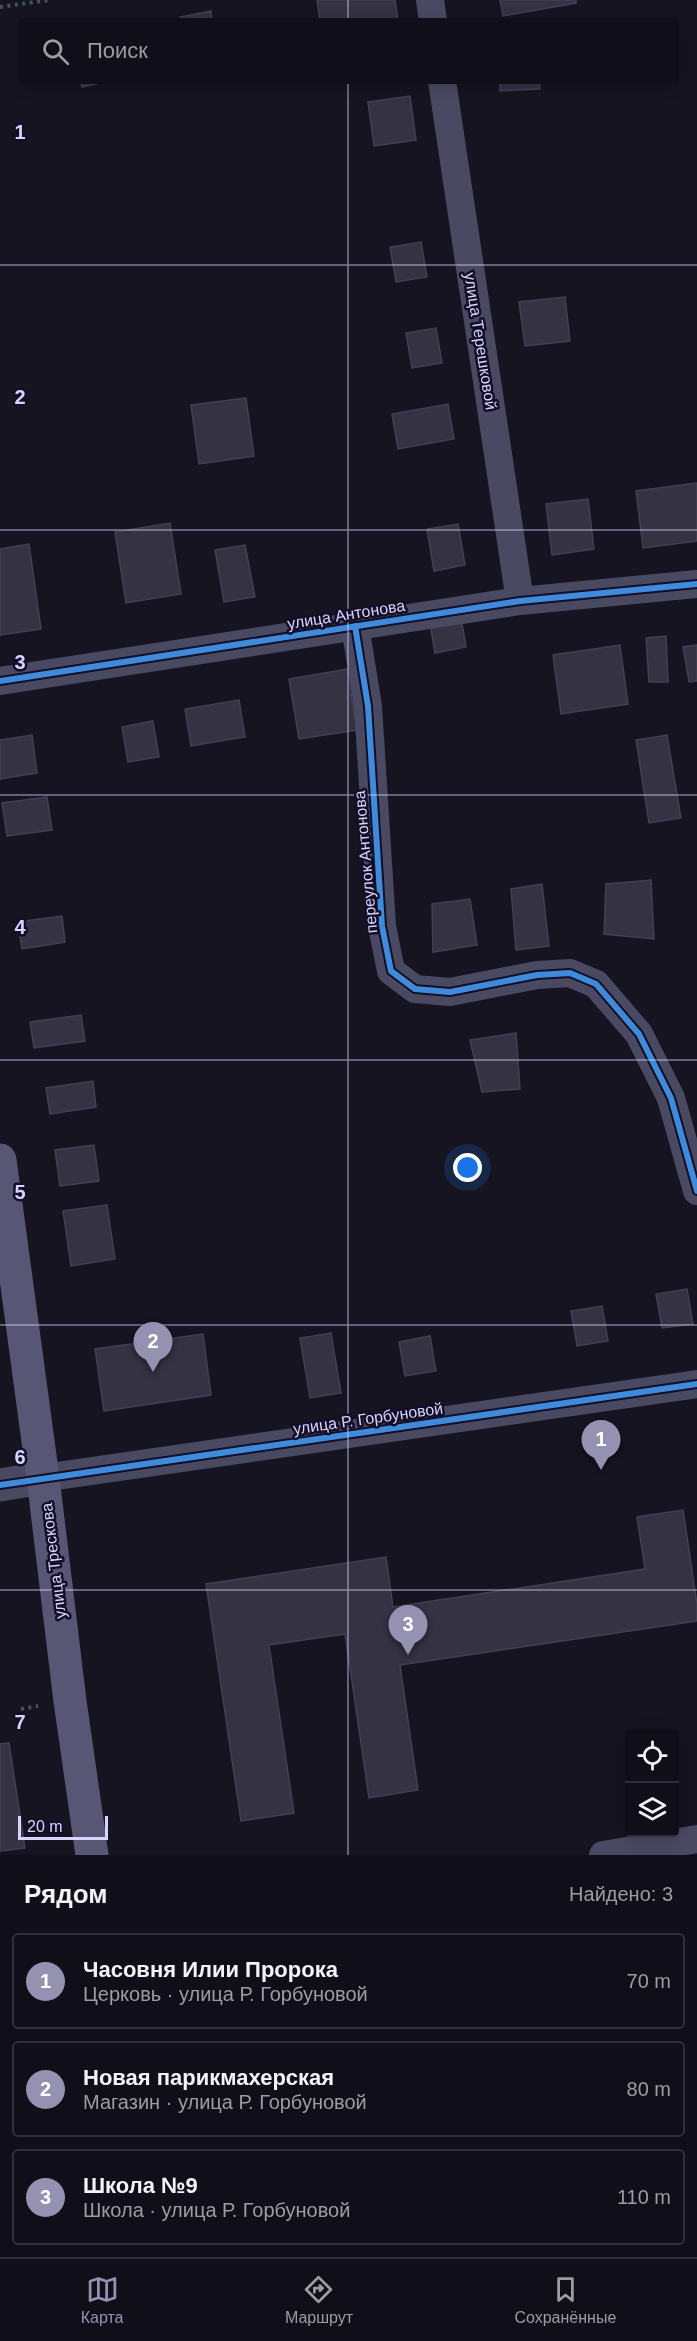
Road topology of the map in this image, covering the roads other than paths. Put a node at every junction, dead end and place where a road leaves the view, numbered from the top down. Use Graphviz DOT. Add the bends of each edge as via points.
graph roads {
  1 [pos="430,0"];
  2 [pos="433,18"];
  3 [pos="442,84"];
  4 [pos="697,584"];
  5 [pos="520,601"];
  6 [pos="355,626"];
  7 [pos="0,681"];
  8 [pos="0,1160"];
  9 [pos="697,1191"];
  10 [pos="697,1384"];
  11 [pos="43,1478"];
  12 [pos="0,1485"];
  13 [pos="697,1839"];
  14 [pos="92,1855"];
  15 [pos="603,1855"];
  1 -- 2 [label="street"];
  3 -- 5 [label="street, улица Терешковой"];
  4 -- 5 [label="street, улица Антонова"];
  5 -- 6 [label="street, улица Антонова"];
  6 -- 7 [label="street, улица Антонова"];
  6 -- 9 [label="street, переулок Антонова" via="368,706 382,926 391,970 415,989 450,992 537,975 570,973 596,984 639,1034 671,1098"];
  8 -- 11 [label="main road, улица Трескова"];
  10 -- 11 [label="street, улица Р. Горбуновой"];
  11 -- 12 [label="street"];
  11 -- 14 [label="main road, улица Трескова"];
  13 -- 15 [label="street"];
}
